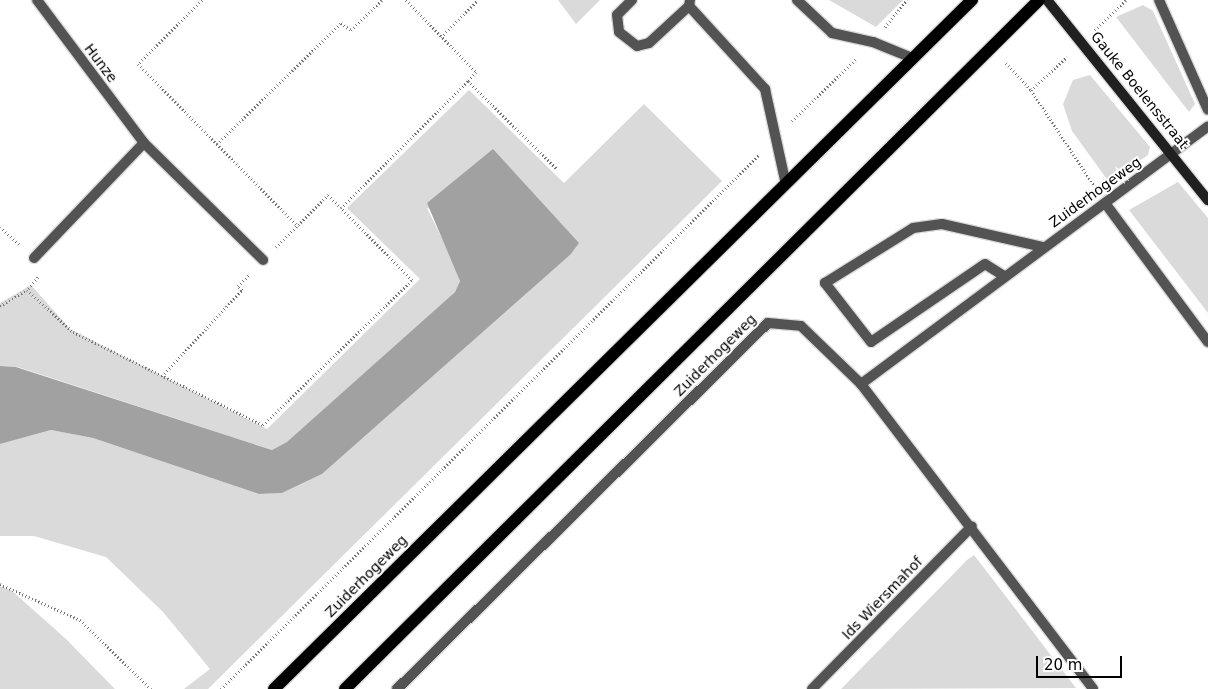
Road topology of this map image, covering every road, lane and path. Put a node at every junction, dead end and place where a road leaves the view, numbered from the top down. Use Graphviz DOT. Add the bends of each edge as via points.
graph roads {
  1 [pos="37,0"];
  2 [pos="202,0"];
  3 [pos="382,0"];
  4 [pos="406,0"];
  5 [pos="478,0"];
  6 [pos="632,0"];
  7 [pos="797,0"];
  8 [pos="907,0"];
  9 [pos="972,0"];
  10 [pos="1039,0"];
  11 [pos="1047,0"];
  12 [pos="1159,0"];
  13 [pos="690,3"];
  14 [pos="441,37"];
  15 [pos="873,42"];
  16 [pos="992,48"];
  17 [pos="912,58"];
  18 [pos="468,81"];
  19 [pos="1208,110"];
  20 [pos="1208,126"];
  21 [pos="774,139"];
  22 [pos="144,143"];
  23 [pos="218,144"];
  24 [pos="1173,154"];
  25 [pos="557,169"];
  26 [pos="785,180"];
  27 [pos="1208,200"];
  28 [pos="1105,203"];
  29 [pos="341,208"];
  30 [pos="298,226"];
  31 [pos="0,227"];
  32 [pos="1043,247"];
  33 [pos="34,258"];
  34 [pos="264,260"];
  35 [pos="1004,276"];
  36 [pos="27,290"];
  37 [pos="0,306"];
  38 [pos="1208,342"];
  39 [pos="162,376"];
  40 [pos="861,384"];
  41 [pos="972,526"];
  42 [pos="0,584"];
  43 [pos="150,689"];
  44 [pos="221,689"];
  45 [pos="274,689"];
  46 [pos="344,689"];
  47 [pos="397,689"];
  48 [pos="812,689"];
  49 [pos="1093,689"];
  1 -- 22 [label="street, Hunze"];
  2 -- 23 [label="path" via="138,64"];
  3 -- 23 [label="path" via="351,30 341,23"];
  4 -- 14 [label="path"];
  5 -- 14 [label="path"];
  6 -- 13 [label="street" via="617,15 619,32 637,46 649,43"];
  7 -- 15 [label="street" via="832,33"];
  8 -- 15 [label="path, Zuiderhogeweg"];
  9 -- 17 [label="main road, Zuiderhogeweg"];
  10 -- 16 [label="main road, Zuiderhogeweg"];
  11 -- 24 [label="main road, Gauke Boelensstraat"];
  12 -- 19 [label="street"];
  13 -- 21 [label="street" via="765,89"];
  14 -- 18 [label="path" via="476,72"];
  15 -- 17 [label="street"];
  15 -- 21 [label="path, Zuiderhogeweg"];
  16 -- 28 [label="path" via="1031,90"];
  16 -- 46 [label="main road, Zuiderhogeweg"];
  17 -- 26 [label="main road, Zuiderhogeweg"];
  18 -- 25 [label="path"];
  18 -- 29 [label="path"];
  20 -- 24 [label="street, Zuiderhogeweg"];
  21 -- 26 [label="street"];
  21 -- 44 [label="path, Zuiderhogeweg"];
  22 -- 33 [label="street"];
  22 -- 34 [label="street, Hunze"];
  23 -- 30 [label="path"];
  24 -- 27 [label="main road, Gauke Boelensstraat"];
  24 -- 28 [label="street, Zuiderhogeweg"];
  26 -- 45 [label="main road, Zuiderhogeweg"];
  28 -- 32 [label="street, Zuiderhogeweg"];
  28 -- 38 [label="street"];
  29 -- 30 [label="path" via="328,195"];
  29 -- 39 [label="path" via="412,280 263,425"];
  30 -- 34 [label="path"];
  31 -- 33 [label="path"];
  32 -- 35 [label="street, Zuiderhogeweg"];
  32 -- 35 [label="street" via="942,224 913,228 825,283 871,342 985,264"];
  33 -- 36 [label="path" via="46,269"];
  34 -- 39 [label="path" via="238,286 242,290"];
  35 -- 40 [label="street, Zuiderhogeweg"];
  36 -- 37 [label="path"];
  36 -- 39 [label="path" via="73,332"];
  40 -- 41 [label="street"];
  40 -- 47 [label="street, Zuiderhogeweg" via="801,326 768,323"];
  41 -- 48 [label="street, Ids Wiersmahof"];
  41 -- 49 [label="street"];
  42 -- 43 [label="path" via="80,620"];
}
